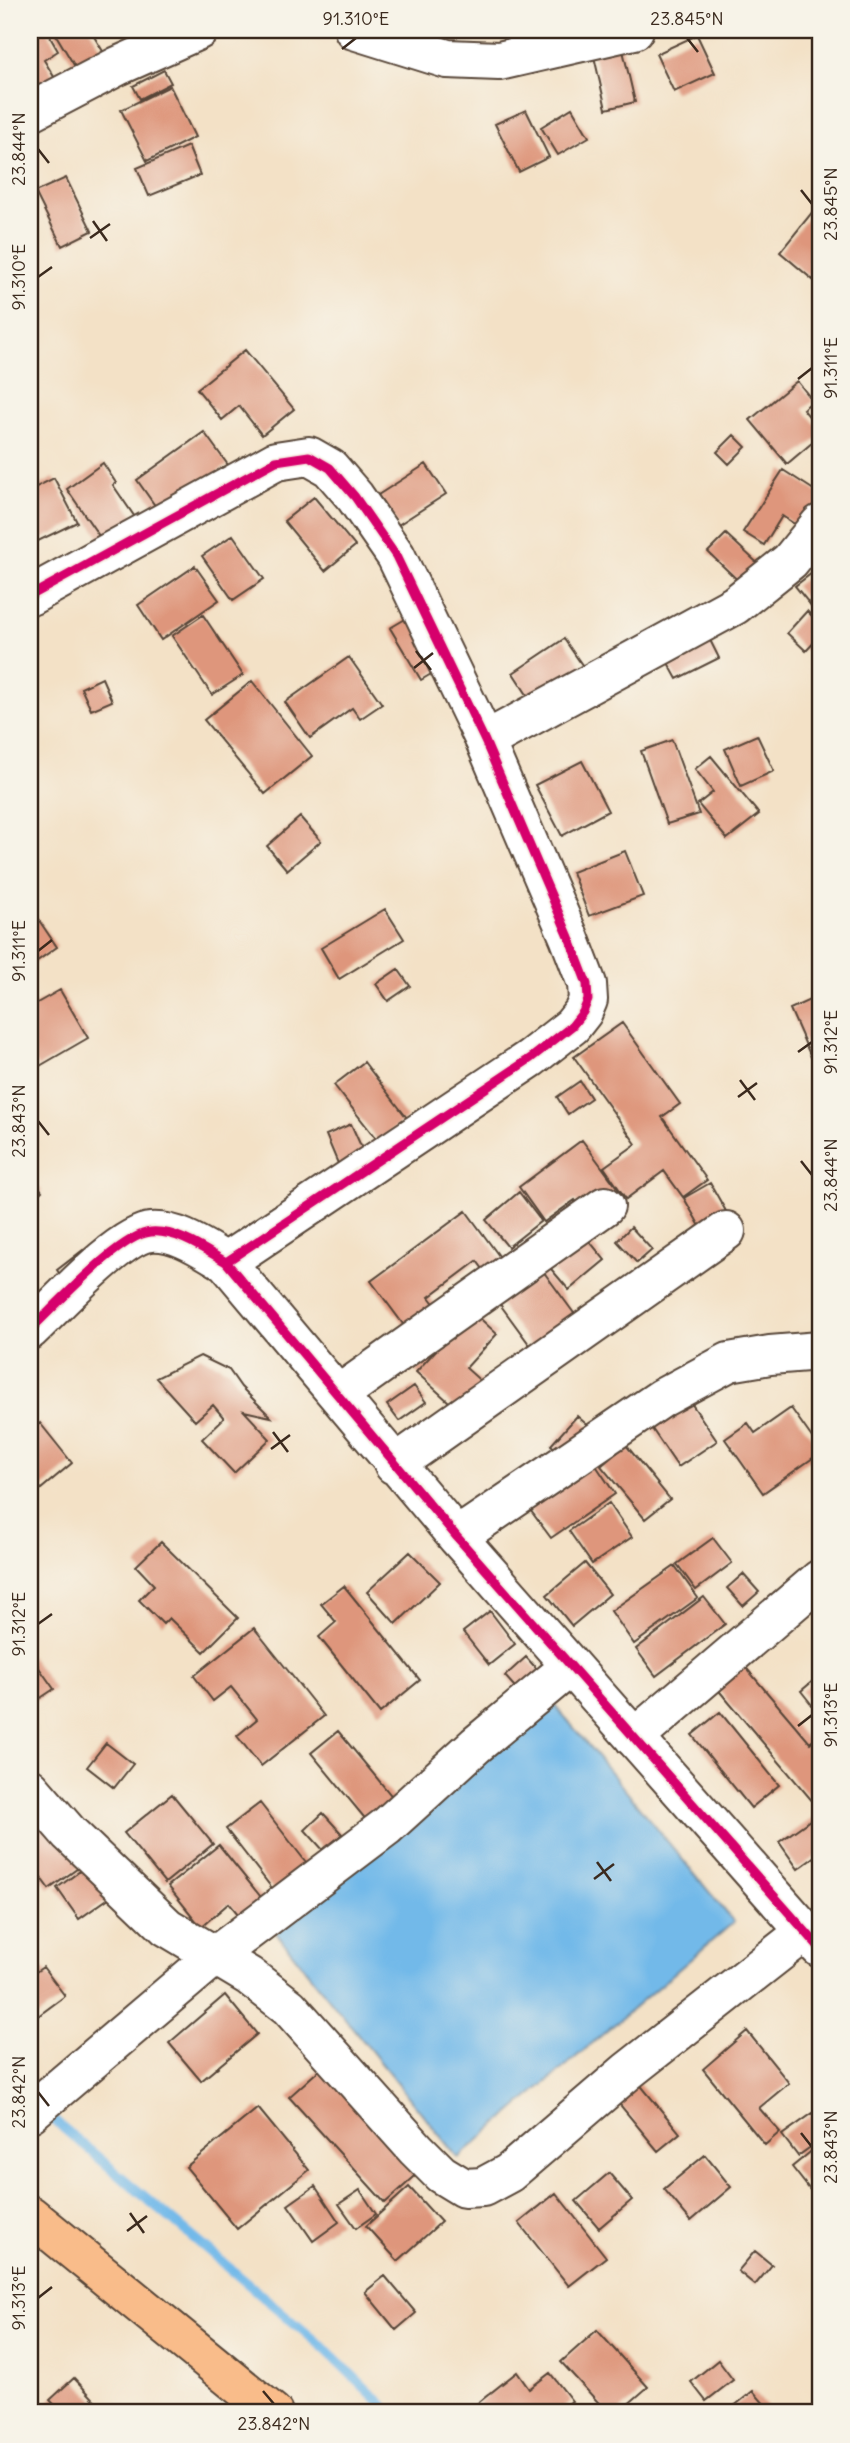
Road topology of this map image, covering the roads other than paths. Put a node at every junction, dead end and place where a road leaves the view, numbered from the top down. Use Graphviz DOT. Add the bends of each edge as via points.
graph roads {
  1 [pos="199,30"];
  2 [pos="354,30"];
  3 [pos="635,30"];
  4 [pos="30,112"];
  5 [pos="820,524"];
  6 [pos="30,596"];
  7 [pos="485,741"];
  8 [pos="606,1206"];
  9 [pos="726,1231"];
  10 [pos="226,1262"];
  11 [pos="30,1330"];
  12 [pos="820,1351"];
  13 [pos="338,1395"];
  14 [pos="394,1465"];
  15 [pos="457,1537"];
  16 [pos="820,1579"];
  17 [pos="570,1666"];
  18 [pos="634,1738"];
  19 [pos="30,1788"];
  20 [pos="812,1940"];
  21 [pos="215,1956"];
  22 [pos="41,2103"];
  23 [pos="30,2215"];
  24 [pos="273,2413"];
  1 -- 4 [label="street"];
  2 -- 3 [label="street" via="447,60 499,61"];
  5 -- 7 [label="street" via="790,561 734,605"];
  6 -- 7 [label="street" via="276,461 309,456 330,468 396,556"];
  7 -- 10 [label="street" via="574,948 587,984 583,1012 531,1058"];
  8 -- 13 [label="street"];
  9 -- 14 [label="street"];
  10 -- 11 [label="street" via="169,1234 151,1232 130,1239"];
  10 -- 13 [label="street"];
  12 -- 15 [label="street" via="729,1362 662,1398"];
  13 -- 14 [label="street"];
  14 -- 15 [label="street"];
  15 -- 17 [label="street"];
  16 -- 18 [label="street"];
  17 -- 18 [label="street"];
  17 -- 21 [label="street" via="387,1826"];
  18 -- 20 [label="street"];
  19 -- 21 [label="street" via="69,1833 167,1927"];
  20 -- 21 [label="street" via="628,2071 509,2173 483,2187 464,2188 416,2149 289,2007"];
  21 -- 22 [label="street"];
  23 -- 24 [label="main road"];
}
